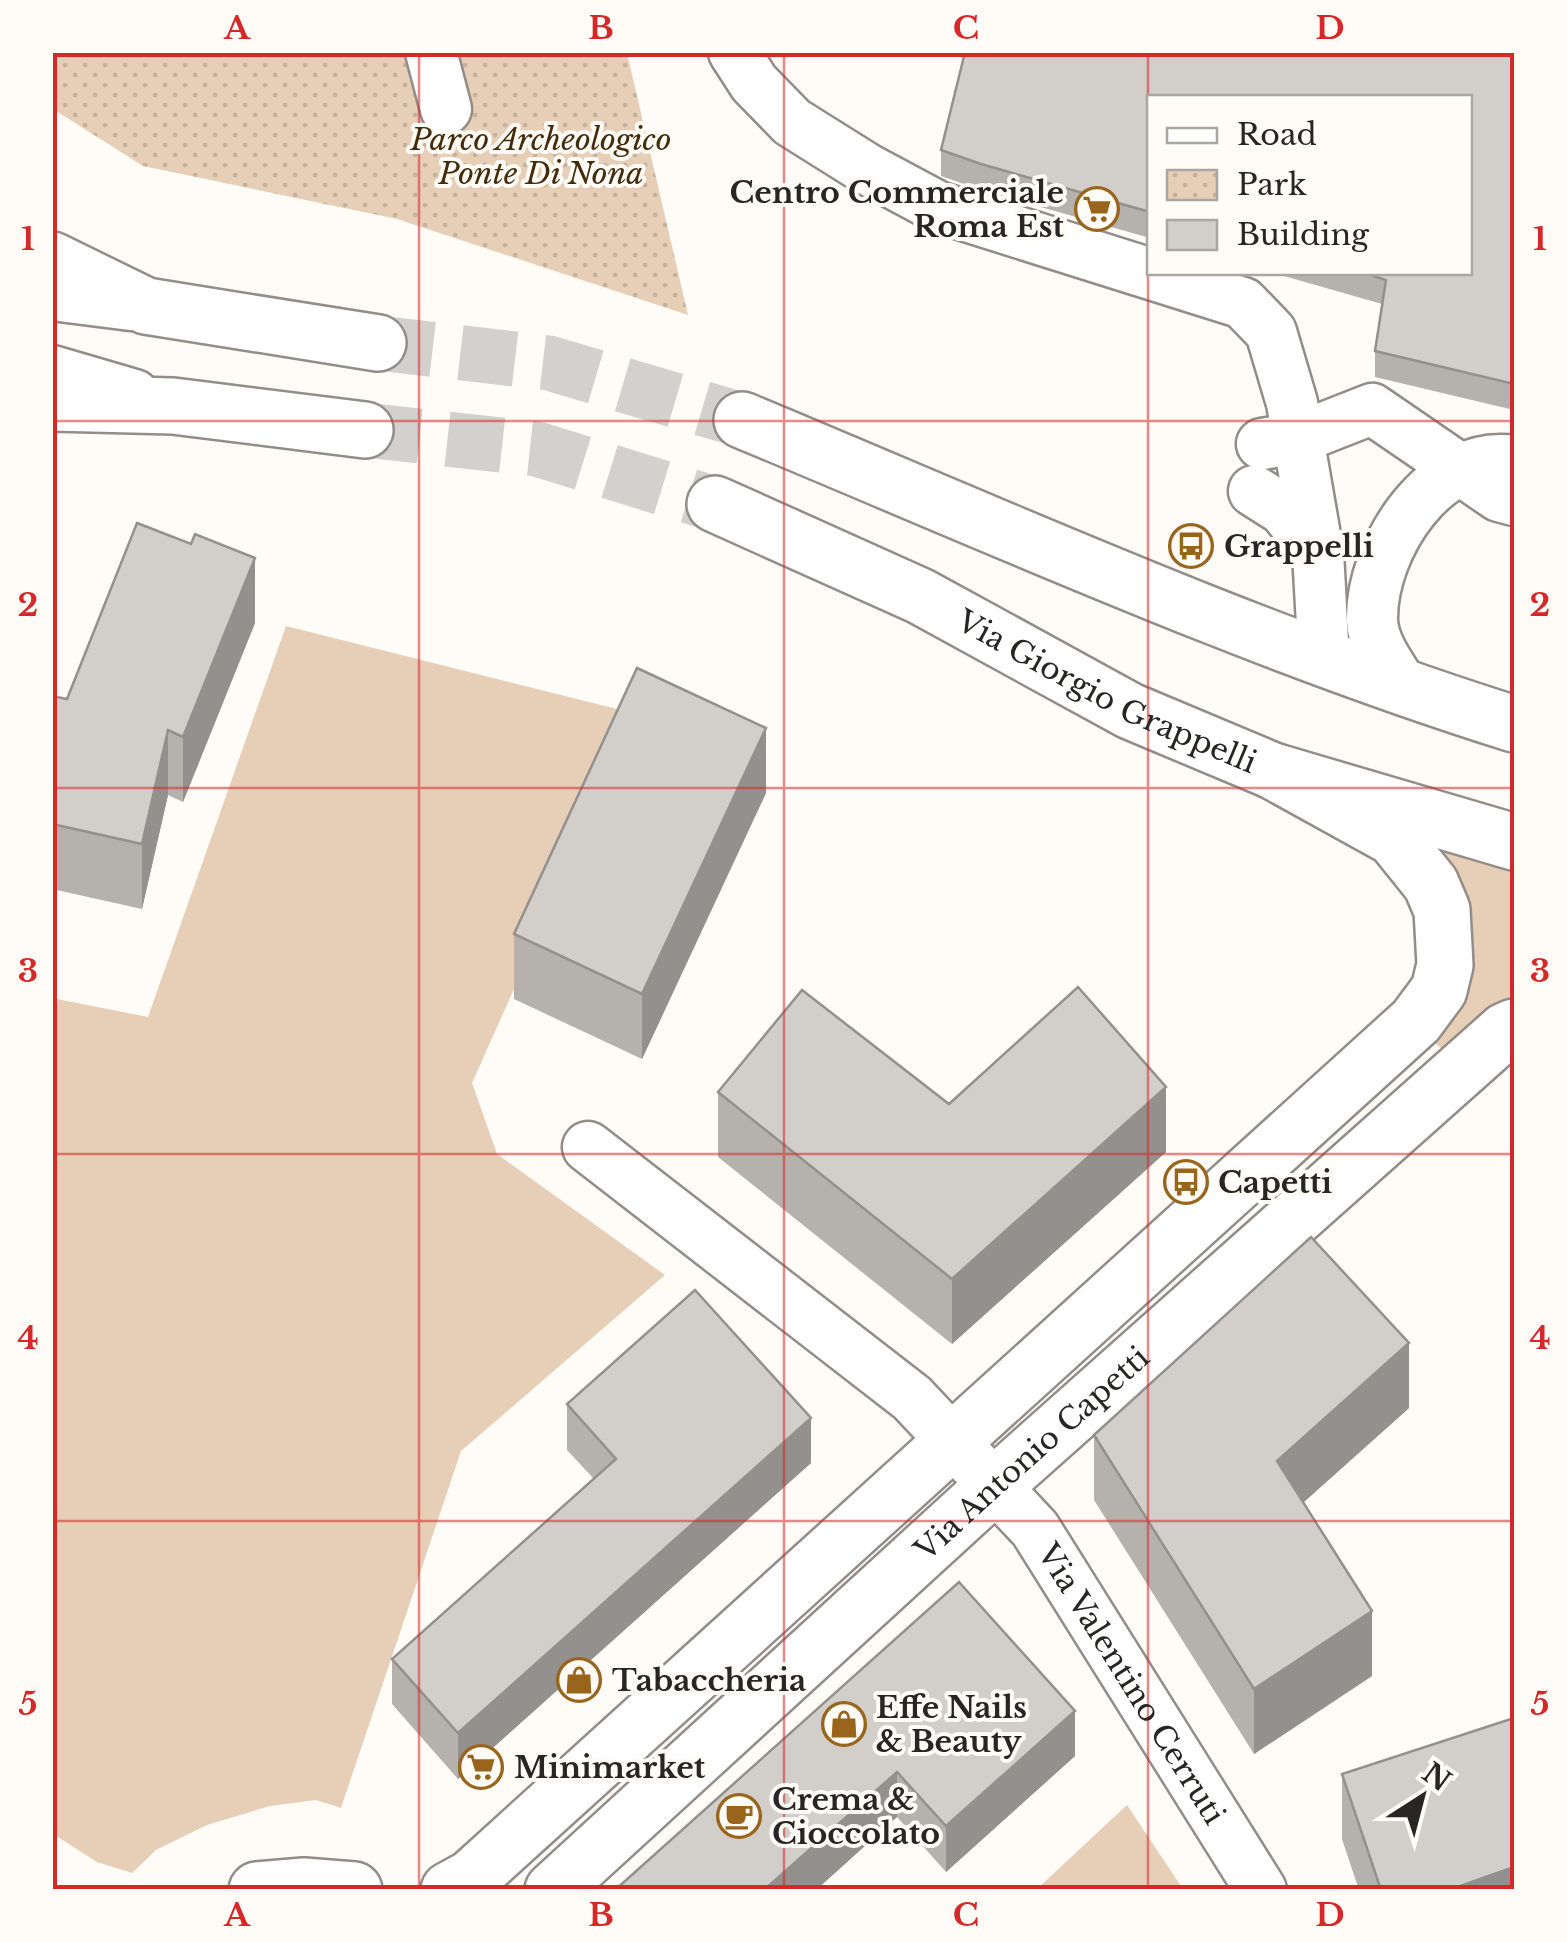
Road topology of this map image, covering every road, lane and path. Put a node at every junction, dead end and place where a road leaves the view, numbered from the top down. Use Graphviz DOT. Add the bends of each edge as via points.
graph roads {
  1 [pos="431,52"];
  2 [pos="734,52"];
  3 [pos="446,109"];
  4 [pos="52,260"];
  5 [pos="1147,273"];
  6 [pos="1152,275"];
  7 [pos="52,295"];
  8 [pos="146,306"];
  9 [pos="378,343"];
  10 [pos="52,371"];
  11 [pos="52,403"];
  12 [pos="173,406"];
  13 [pos="742,420"];
  14 [pos="365,430"];
  15 [pos="1272,458"];
  16 [pos="1514,461"];
  17 [pos="1458,468"];
  18 [pos="1514,500"];
  19 [pos="715,504"];
  20 [pos="1318,553"];
  21 [pos="1324,660"];
  22 [pos="1404,689"];
  23 [pos="1514,724"];
  24 [pos="1272,771"];
  25 [pos="1514,842"];
  26 [pos="1514,1026"];
  27 [pos="588,1148"];
  28 [pos="953,1440"];
  29 [pos="994,1486"];
  30 [pos="257,1890"];
  31 [pos="354,1890"];
  32 [pos="449,1890"];
  33 [pos="553,1890"];
  34 [pos="1262,1890"];
  1 -- 3 [label="street"];
  2 -- 5 [label="street" via="792,122 938,208"];
  4 -- 8 [label="main road"];
  6 -- 15 [label="street" via="1242,303 1272,332"];
  7 -- 8 [label="street"];
  8 -- 9 [label="main road"];
  10 -- 12 [label="street"];
  11 -- 12 [label="main road"];
  12 -- 14 [label="main road"];
  13 -- 21 [label="main road"];
  15 -- 17 [label="street" via="1372,409"];
  15 -- 20 [label="street"];
  15 -- 20 [label="street" via="1284,510"];
  16 -- 17 [label="street" via="1496,458"];
  17 -- 18 [label="street"];
  17 -- 22 [label="street" via="1404,522 1388,545 1376,584 1372,623 1378,647"];
  19 -- 24 [label="main road, Via Giorgio Grappelli" via="920,596 1130,712"];
  20 -- 21 [label="street"];
  21 -- 22 [label="main road"];
  22 -- 23 [label="main road"];
  24 -- 25 [label="main road, Via Giorgio Grappelli"];
  24 -- 28 [label="main road, Via Antonio Capetti" via="1394,838 1431,884 1446,936 1439,990 1396,1042"];
  26 -- 29 [label="main road, Via Antonio Capetti"];
  27 -- 28 [label="street, Via Antonio Capetti" via="912,1398"];
  28 -- 29 [label="street, Via Valentino Cerruti"];
  28 -- 32 [label="main road, Via Antonio Capetti" via="471,1878"];
  29 -- 33 [label="main road, Via Antonio Capetti"];
  29 -- 34 [label="street, Via Valentino Cerruti" via="1034,1529"];
  30 -- 31 [label="main road"];
}
